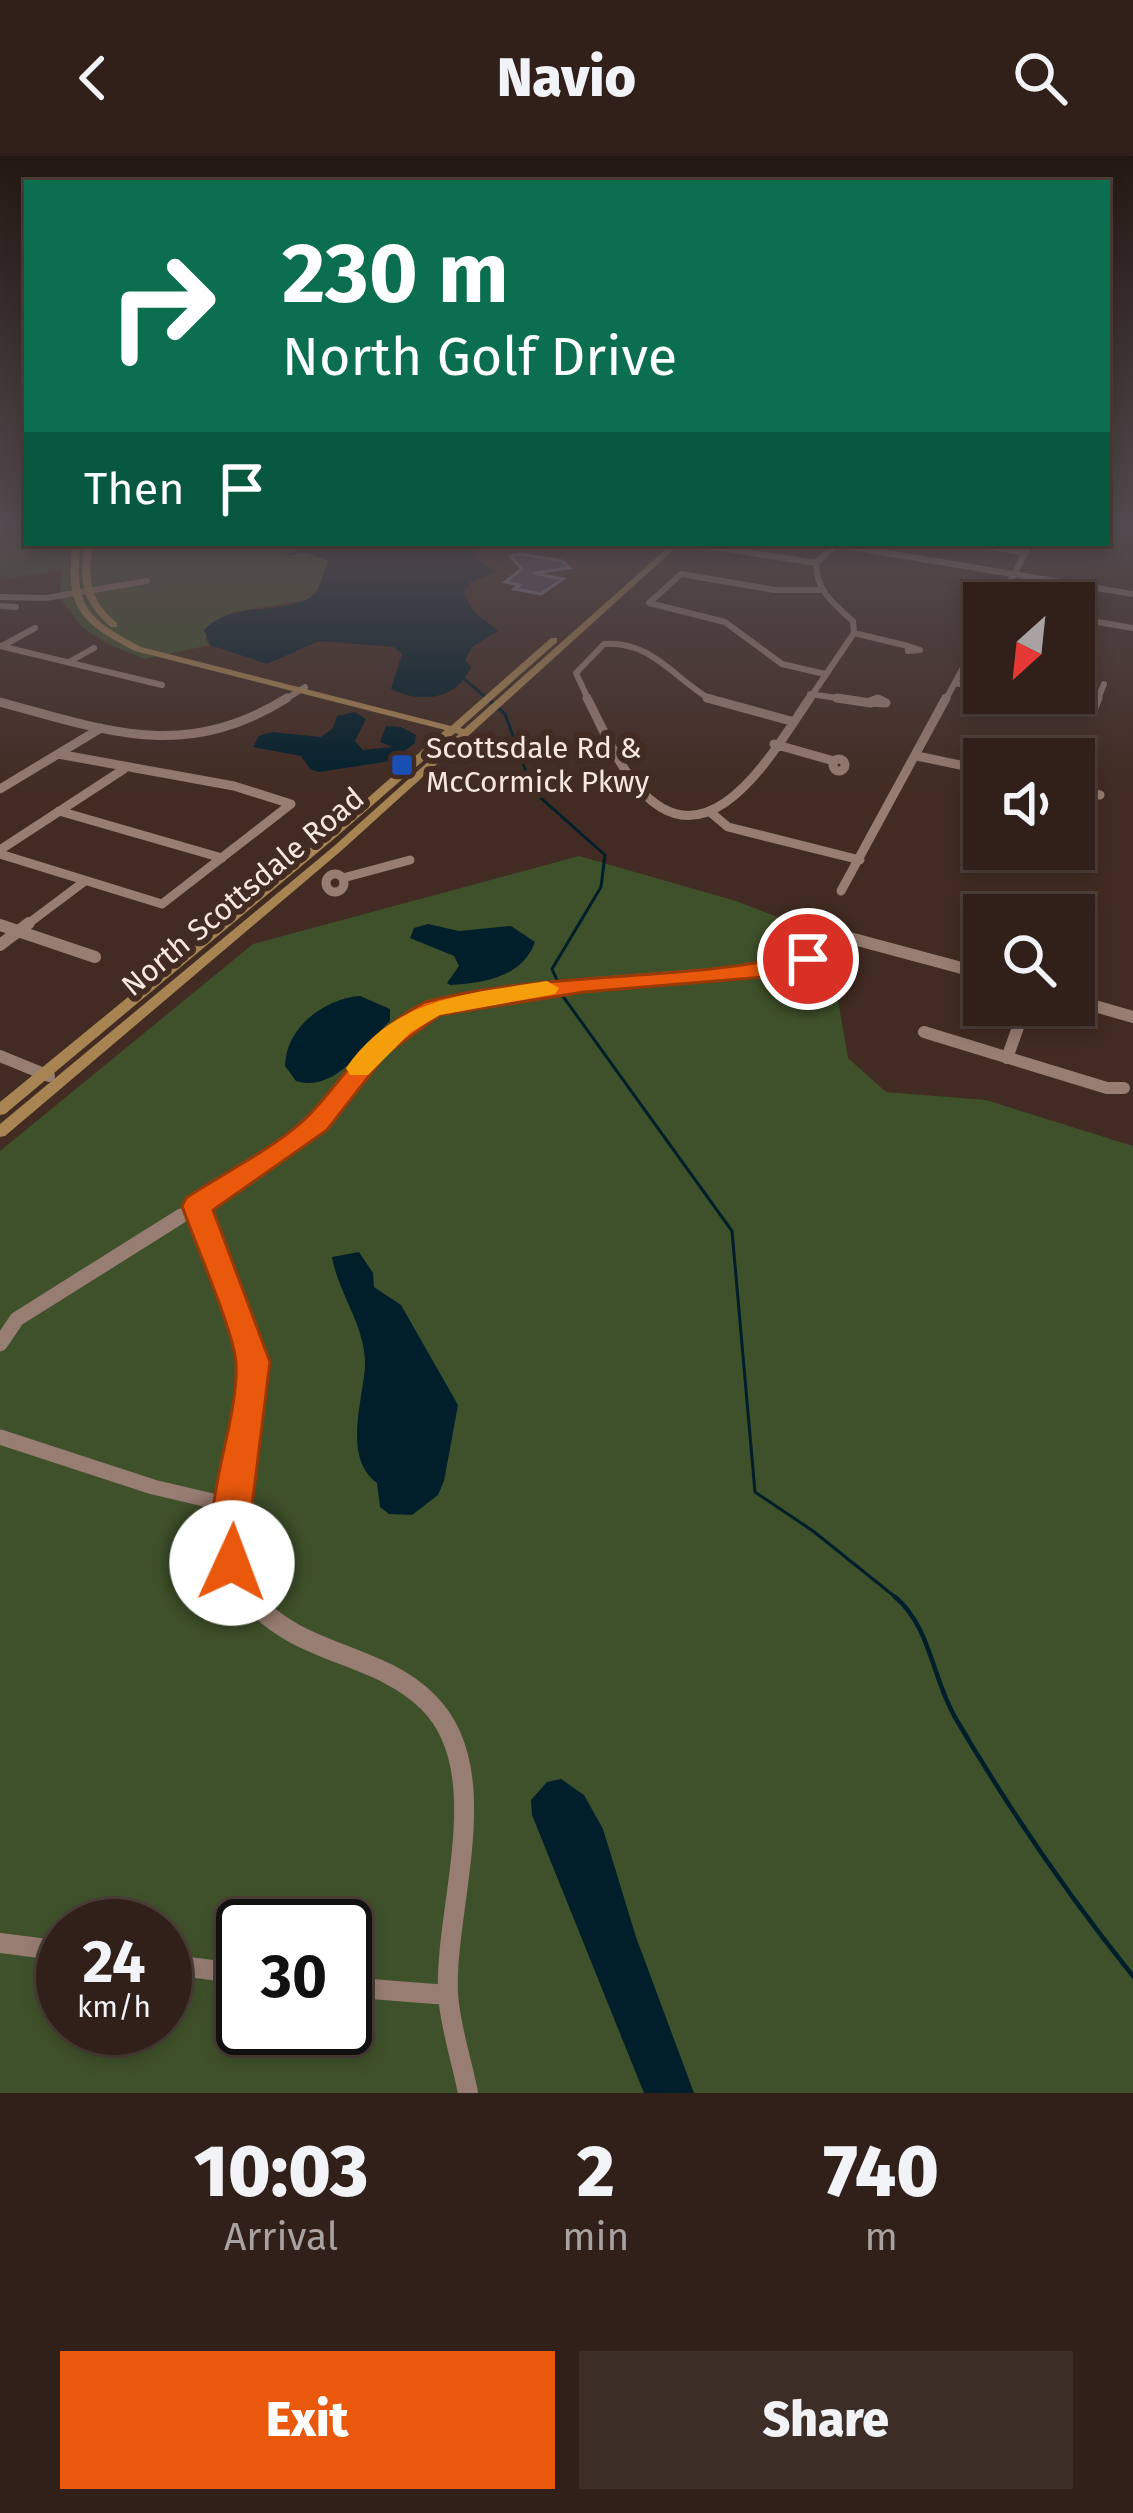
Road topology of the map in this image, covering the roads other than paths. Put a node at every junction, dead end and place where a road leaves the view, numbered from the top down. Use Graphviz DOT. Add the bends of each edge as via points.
graph roads {
  1 [pos="103,616"];
  2 [pos="585,616"];
  3 [pos="591,616"];
  4 [pos="700,616"];
  5 [pos="848,616"];
  6 [pos="1095,621"];
  7 [pos="35,628"];
  8 [pos="1133,628"];
  9 [pos="854,633"];
  10 [pos="1,646"];
  11 [pos="908,646"];
  12 [pos="94,648"];
  13 [pos="69,662"];
  14 [pos="963,668"];
  15 [pos="825,674"];
  16 [pos="520,677"];
  17 [pos="955,683"];
  18 [pos="1104,684"];
  19 [pos="162,685"];
  20 [pos="963,685"];
  21 [pos="302,689"];
  22 [pos="810,694"];
  23 [pos="0,702"];
  24 [pos="871,703"];
  25 [pos="1095,707"];
  26 [pos="791,721"];
  27 [pos="466,726"];
  28 [pos="101,728"];
  29 [pos="774,744"];
  30 [pos="58,754"];
  31 [pos="917,756"];
  32 [pos="834,761"];
  33 [pos="963,766"];
  34 [pos="125,769"];
  35 [pos="212,781"];
  36 [pos="0,789"];
  37 [pos="199,790"];
  38 [pos="1095,794"];
  39 [pos="1100,795"];
  40 [pos="59,811"];
  41 [pos="709,811"];
  42 [pos="331,836"];
  43 [pos="0,852"];
  44 [pos="222,858"];
  45 [pos="410,860"];
  46 [pos="860,860"];
  47 [pos="307,874"];
  48 [pos="85,881"];
  49 [pos="841,891"];
  50 [pos="245,907"];
  51 [pos="0,925"];
  52 [pos="18,931"];
  53 [pos="0,945"];
  54 [pos="95,957"];
  55 [pos="963,968"];
  56 [pos="1095,1006"];
  57 [pos="1133,1017"];
  58 [pos="1023,1026"];
  59 [pos="924,1032"];
  60 [pos="0,1055"];
  61 [pos="1007,1058"];
  62 [pos="44,1073"];
  63 [pos="61,1081"];
  64 [pos="1124,1088"];
  65 [pos="0,1110"];
  66 [pos="0,1132"];
  67 [pos="196,1206"];
  68 [pos="0,1344"];
  69 [pos="0,1437"];
  70 [pos="234,1506"];
  71 [pos="0,1943"];
  72 [pos="36,1948"];
  73 [pos="372,1990"];
  74 [pos="448,1995"];
  75 [pos="468,2093"];
  1 -- 21 [label="main road" via="173,661"];
  2 -- 16 [label="main road, North Scottsdale Road"];
  3 -- 16 [label="main road, North Scottsdale Road"];
  4 -- 15 [label="street" via="725,622 782,664"];
  5 -- 9 [label="street"];
  6 -- 8 [label="street"];
  7 -- 10 [label="street"];
  9 -- 11 [label="street"];
  9 -- 15 [label="street"];
  10 -- 13 [label="street"];
  12 -- 13 [label="street"];
  13 -- 19 [label="street"];
  14 -- 17 [label="street"];
  15 -- 22 [label="street"];
  16 -- 27 [label="main road, North Scottsdale Road"];
  17 -- 20 [label="street"];
  17 -- 31 [label="street"];
  18 -- 25 [label="street"];
  21 -- 27 [label="main road"];
  21 -- 28 [label="street" via="247,725 212,736 148,739"];
  22 -- 24 [label="street"];
  22 -- 26 [label="street"];
  23 -- 28 [label="street"];
  26 -- 29 [label="street"];
  26 -- 41 [label="street" via="719,704 658,654 608,643 576,673 638,792 663,808"];
  27 -- 42 [label="main road, North Scottsdale Road"];
  27 -- 47 [label="main road, North Scottsdale Road"];
  28 -- 30 [label="street"];
  29 -- 32 [label="street"];
  29 -- 41 [label="street" via="734,800"];
  30 -- 34 [label="street"];
  30 -- 36 [label="street"];
  31 -- 33 [label="street"];
  31 -- 46 [label="street"];
  34 -- 35 [label="street"];
  34 -- 40 [label="street"];
  35 -- 37 [label="street"];
  35 -- 44 [label="street" via="291,804"];
  38 -- 39 [label="street"];
  40 -- 43 [label="street"];
  40 -- 44 [label="street"];
  41 -- 46 [label="street" via="737,830"];
  42 -- 47 [label="main road"];
  42 -- 50 [label="main road, North Scottsdale Road"];
  43 -- 48 [label="street"];
  44 -- 48 [label="street" via="162,904"];
  45 -- 47 [label="street" via="343,878 335,890"];
  46 -- 49 [label="street"];
  47 -- 50 [label="main road"];
  47 -- 63 [label="main road, North Scottsdale Road"];
  48 -- 52 [label="street"];
  50 -- 62 [label="main road, North Scottsdale Road"];
  51 -- 52 [label="street"];
  52 -- 53 [label="street"];
  52 -- 54 [label="street"];
  55 -- 67 [label="street" via="847,939 776,969 460,1000 410,1020 365,1060 318,1123"];
  56 -- 57 [label="street"];
  58 -- 61 [label="street"];
  59 -- 61 [label="street"];
  60 -- 62 [label="street"];
  61 -- 64 [label="street"];
  62 -- 63 [label="street"];
  62 -- 65 [label="main road, North Scottsdale Road"];
  63 -- 66 [label="main road, North Scottsdale Road"];
  67 -- 68 [label="street" via="17,1319"];
  67 -- 70 [label="street" via="253,1362"];
  69 -- 70 [label="street"];
  70 -- 74 [label="street" via="232,1563 262,1615 409,1684 452,1729 466,1780"];
  71 -- 72 [label="street"];
  73 -- 74 [label="street"];
  74 -- 75 [label="street"];
}
